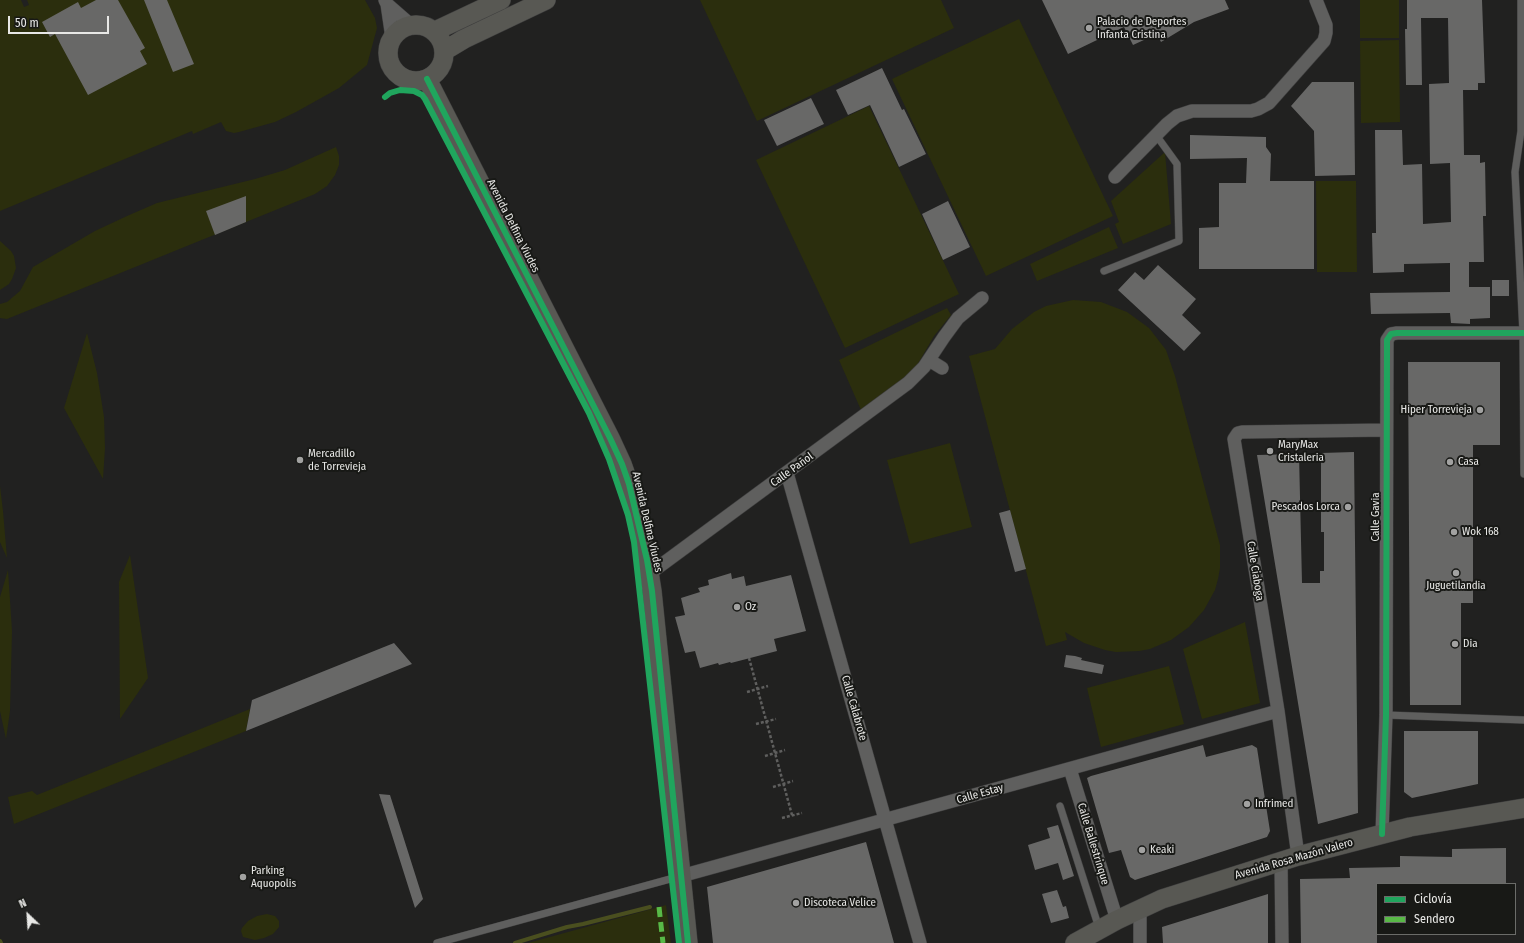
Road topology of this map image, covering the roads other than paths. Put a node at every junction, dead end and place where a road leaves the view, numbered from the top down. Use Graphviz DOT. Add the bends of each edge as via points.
graph roads {
  1 [pos="501,0"];
  2 [pos="546,0"];
  3 [pos="1316,0"];
  4 [pos="1521,0"];
  5 [pos="386,2"];
  6 [pos="411,25"];
  7 [pos="435,31"];
  8 [pos="392,38"];
  9 [pos="444,51"];
  10 [pos="427,79"];
  11 [pos="1156,135"];
  12 [pos="1115,177"];
  13 [pos="1104,271"];
  14 [pos="982,298"];
  15 [pos="1523,333"];
  16 [pos="929,360"];
  17 [pos="942,368"];
  18 [pos="1386,430"];
  19 [pos="787,473"];
  20 [pos="1524,474"];
  21 [pos="649,574"];
  22 [pos="1278,711"];
  23 [pos="1386,715"];
  24 [pos="1524,720"];
  25 [pos="1070,769"];
  26 [pos="1060,806"];
  27 [pos="1524,808"];
  28 [pos="885,820"];
  29 [pos="1382,834"];
  30 [pos="1290,859"];
  31 [pos="681,876"];
  32 [pos="1140,909"];
  33 [pos="1117,920"];
  34 [pos="1099,929"];
  35 [pos="437,943"];
  36 [pos="688,943"];
  37 [pos="920,943"];
  38 [pos="1075,943"];
  39 [pos="1140,943"];
  40 [pos="1282,943"];
  1 -- 7 [label="street"];
  2 -- 9 [label="street"];
  3 -- 11 [label="street" via="1326,25 1324,41 1269,103 1251,111 1192,111 1177,116"];
  4 -- 15 [label="lane" via="1522,131 1515,172"];
  5 -- 6 [label="street"];
  5 -- 8 [label="street"];
  6 -- 7 [label="street" via="424,26"];
  6 -- 8 [label="street" via="400,30"];
  7 -- 9 [label="street"];
  8 -- 10 [label="street" via="388,59 395,73 410,81"];
  9 -- 10 [label="street" via="440,68"];
  10 -- 21 [label="street, Avenida Delfina Viudes" via="622,464 634,502"];
  11 -- 12 [label="street"];
  11 -- 13 [label="lane" via="1177,164 1179,241"];
  14 -- 16 [label="street, Calle Pañol" via="954,323"];
  15 -- 18 [label="street, Calle Gavia" via="1391,334 1386,343"];
  15 -- 20 [label="lane"];
  16 -- 17 [label="street"];
  16 -- 19 [label="street, Calle Pañol" via="908,383"];
  18 -- 22 [label="street, Calle Ciaboga" via="1242,432 1235,437"];
  18 -- 23 [label="street, Calle Gavia"];
  19 -- 21 [label="street, Calle Pañol"];
  19 -- 28 [label="street, Calle Calabrote"];
  21 -- 31 [label="street, Avenida Delfina Viudes"];
  22 -- 25 [label="street, Calle Estay"];
  22 -- 30 [label="street, Calle Ciaboga"];
  23 -- 24 [label="lane"];
  23 -- 29 [label="street, Calle Gavia"];
  25 -- 28 [label="street, Calle Estay"];
  25 -- 33 [label="street, Calle Ballestrinque"];
  26 -- 34 [label="lane"];
  27 -- 29 [label="street, Avenida Rosa Mazón Valero"];
  28 -- 31 [label="street, Calle Estay"];
  28 -- 37 [label="street, Calle Calabrote"];
  29 -- 30 [label="street, Avenida Rosa Mazón Valero"];
  30 -- 32 [label="street, Avenida Rosa Mazón Valero" via="1193,889"];
  30 -- 40 [label="street, Calle Ciaboga"];
  31 -- 35 [label="lane"];
  31 -- 36 [label="street, Avenida Delfina Viudes"];
  32 -- 33 [label="street, Avenida Rosa Mazón Valero"];
  32 -- 39 [label="street"];
  33 -- 34 [label="street, Avenida Rosa Mazón Valero"];
  34 -- 38 [label="street, Avenida Rosa Mazón Valero"];
}
